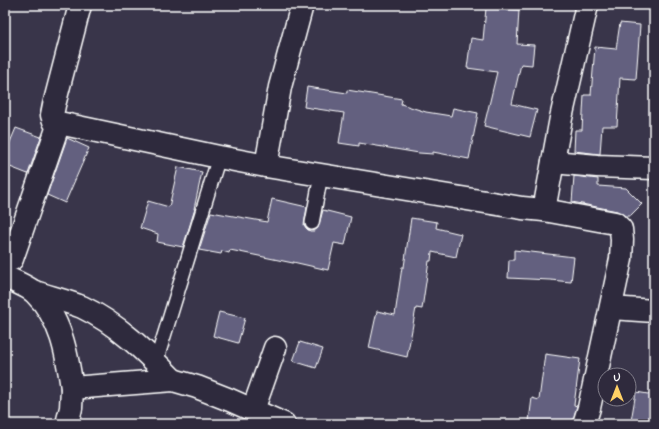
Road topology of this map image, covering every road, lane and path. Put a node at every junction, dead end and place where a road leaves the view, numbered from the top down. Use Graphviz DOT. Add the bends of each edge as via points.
graph roads {
  1 [pos="80,5"];
  2 [pos="302,5"];
  3 [pos="587,5"];
  4 [pos="59,123"];
  5 [pos="219,157"];
  6 [pos="553,162"];
  7 [pos="266,166"];
  8 [pos="654,168"];
  9 [pos="321,175"];
  10 [pos="544,210"];
  11 [pos="312,223"];
  12 [pos="8,268"];
  13 [pos="35,292"];
  14 [pos="611,308"];
  15 [pos="654,311"];
  16 [pos="275,348"];
  17 [pos="156,362"];
  18 [pos="173,380"];
  19 [pos="72,388"];
  20 [pos="253,410"];
  21 [pos="67,424"];
  22 [pos="284,424"];
  23 [pos="584,424"];
  1 -- 4 [label="street" via="52,115 54,121"];
  2 -- 7 [label="street" via="280,87"];
  3 -- 6 [label="street"];
  4 -- 5 [label="street"];
  4 -- 12 [label="street"];
  5 -- 7 [label="street"];
  5 -- 17 [label="lane"];
  6 -- 8 [label="street"];
  6 -- 10 [label="street"];
  7 -- 9 [label="street"];
  9 -- 10 [label="street"];
  9 -- 11 [label="lane"];
  10 -- 14 [label="street" via="615,223 621,229 621,259"];
  12 -- 13 [label="street"];
  13 -- 17 [label="street" via="81,307 112,324"];
  13 -- 19 [label="street" via="56,320 69,366"];
  14 -- 15 [label="street"];
  14 -- 23 [label="street"];
  16 -- 20 [label="street"];
  17 -- 18 [label="street"];
  18 -- 19 [label="street"];
  18 -- 20 [label="street"];
  19 -- 21 [label="street"];
  20 -- 22 [label="street"];
}
